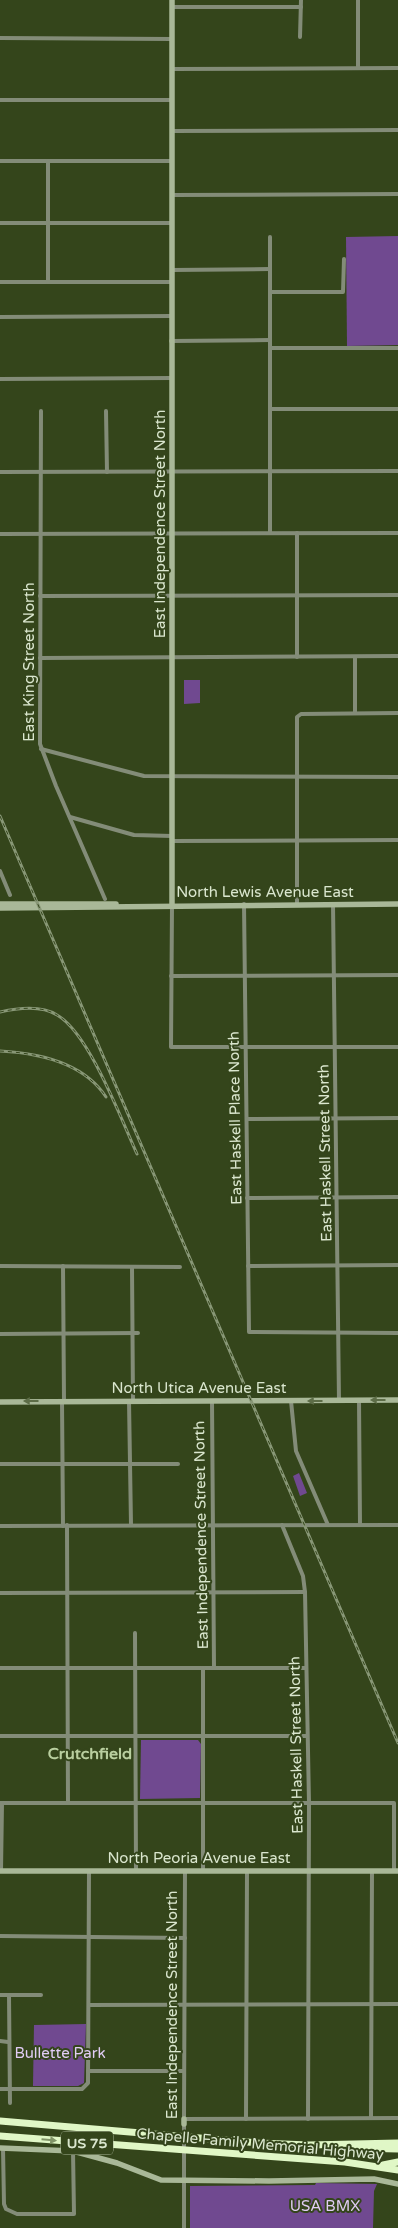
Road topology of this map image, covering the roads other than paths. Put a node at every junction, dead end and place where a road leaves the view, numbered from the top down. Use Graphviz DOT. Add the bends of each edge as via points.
graph roads {
  1 [pos="301,0"];
  2 [pos="358,0"];
  3 [pos="172,3"];
  4 [pos="301,7"];
  5 [pos="300,37"];
  6 [pos="0,38"];
  7 [pos="172,39"];
  8 [pos="358,68"];
  9 [pos="398,68"];
  10 [pos="172,69"];
  11 [pos="0,100"];
  12 [pos="172,100"];
  13 [pos="398,130"];
  14 [pos="172,131"];
  15 [pos="0,161"];
  16 [pos="48,161"];
  17 [pos="172,161"];
  18 [pos="398,194"];
  19 [pos="172,195"];
  20 [pos="0,223"];
  21 [pos="48,223"];
  22 [pos="172,223"];
  23 [pos="270,236"];
  24 [pos="344,259"];
  25 [pos="270,269"];
  26 [pos="172,270"];
  27 [pos="0,282"];
  28 [pos="48,282"];
  29 [pos="172,282"];
  30 [pos="270,292"];
  31 [pos="172,316"];
  32 [pos="0,317"];
  33 [pos="270,340"];
  34 [pos="172,341"];
  35 [pos="270,348"];
  36 [pos="398,348"];
  37 [pos="172,378"];
  38 [pos="0,379"];
  39 [pos="270,409"];
  40 [pos="398,409"];
  41 [pos="40,411"];
  42 [pos="106,411"];
  43 [pos="270,471"];
  44 [pos="398,471"];
  45 [pos="0,472"];
  46 [pos="40,472"];
  47 [pos="106,472"];
  48 [pos="172,472"];
  49 [pos="270,533"];
  50 [pos="297,533"];
  51 [pos="398,533"];
  52 [pos="0,534"];
  53 [pos="40,534"];
  54 [pos="172,534"];
  55 [pos="398,595"];
  56 [pos="40,596"];
  57 [pos="172,596"];
  58 [pos="297,596"];
  59 [pos="398,656"];
  60 [pos="297,657"];
  61 [pos="355,657"];
  62 [pos="40,658"];
  63 [pos="172,658"];
  64 [pos="355,713"];
  65 [pos="398,713"];
  66 [pos="41,749"];
  67 [pos="398,776"];
  68 [pos="172,777"];
  69 [pos="297,777"];
  70 [pos="70,817"];
  71 [pos="172,838"];
  72 [pos="297,840"];
  73 [pos="398,840"];
  74 [pos="0,871"];
  75 [pos="10,895"];
  76 [pos="105,899"];
  77 [pos="0,904"];
  78 [pos="244,904"];
  79 [pos="297,904"];
  80 [pos="333,904"];
  81 [pos="398,904"];
  82 [pos="133,905"];
  83 [pos="172,905"];
  84 [pos="0,908"];
  85 [pos="398,975"];
  86 [pos="171,976"];
  87 [pos="245,976"];
  88 [pos="334,976"];
  89 [pos="246,1047"];
  90 [pos="335,1047"];
  91 [pos="398,1047"];
  92 [pos="336,1118"];
  93 [pos="398,1118"];
  94 [pos="247,1119"];
  95 [pos="337,1197"];
  96 [pos="398,1197"];
  97 [pos="247,1198"];
  98 [pos="338,1265"];
  99 [pos="398,1265"];
  100 [pos="0,1266"];
  101 [pos="63,1266"];
  102 [pos="248,1266"];
  103 [pos="132,1267"];
  104 [pos="180,1267"];
  105 [pos="64,1333"];
  106 [pos="138,1333"];
  107 [pos="339,1333"];
  108 [pos="398,1333"];
  109 [pos="0,1334"];
  110 [pos="132,1334"];
  111 [pos="359,1400"];
  112 [pos="398,1400"];
  113 [pos="63,1401"];
  114 [pos="131,1401"];
  115 [pos="212,1401"];
  116 [pos="291,1401"];
  117 [pos="339,1401"];
  118 [pos="0,1402"];
  119 [pos="0,1464"];
  120 [pos="62,1464"];
  121 [pos="130,1464"];
  122 [pos="178,1464"];
  123 [pos="282,1524"];
  124 [pos="131,1525"];
  125 [pos="213,1525"];
  126 [pos="328,1525"];
  127 [pos="360,1525"];
  128 [pos="398,1525"];
  129 [pos="0,1526"];
  130 [pos="65,1526"];
  131 [pos="214,1592"];
  132 [pos="305,1592"];
  133 [pos="0,1593"];
  134 [pos="67,1594"];
  135 [pos="135,1633"];
  136 [pos="0,1668"];
  137 [pos="68,1668"];
  138 [pos="135,1668"];
  139 [pos="203,1668"];
  140 [pos="214,1668"];
  141 [pos="306,1668"];
  142 [pos="0,1736"];
  143 [pos="68,1736"];
  144 [pos="136,1736"];
  145 [pos="203,1736"];
  146 [pos="307,1736"];
  147 [pos="1,1803"];
  148 [pos="68,1803"];
  149 [pos="136,1803"];
  150 [pos="309,1803"];
  151 [pos="203,1804"];
  152 [pos="1,1871"];
  153 [pos="89,1871"];
  154 [pos="136,1871"];
  155 [pos="185,1871"];
  156 [pos="203,1871"];
  157 [pos="247,1871"];
  158 [pos="308,1871"];
  159 [pos="372,1871"];
  160 [pos="396,1871"];
  161 [pos="0,1936"];
  162 [pos="89,1936"];
  163 [pos="185,1938"];
  164 [pos="9,1994"];
  165 [pos="0,1995"];
  166 [pos="41,1995"];
  167 [pos="184,2004"];
  168 [pos="246,2004"];
  169 [pos="308,2004"];
  170 [pos="371,2004"];
  171 [pos="398,2004"];
  172 [pos="89,2005"];
  173 [pos="0,2041"];
  174 [pos="8,2042"];
  175 [pos="88,2071"];
  176 [pos="184,2071"];
  177 [pos="0,2089"];
  178 [pos="10,2089"];
  179 [pos="10,2103"];
  180 [pos="372,2118"];
  181 [pos="398,2118"];
  182 [pos="246,2119"];
  183 [pos="308,2119"];
  184 [pos="184,2121"];
  185 [pos="0,2122"];
  186 [pos="0,2136"];
  187 [pos="398,2143"];
  188 [pos="309,2145"];
  189 [pos="2,2148"];
  190 [pos="398,2149"];
  191 [pos="73,2151"];
  192 [pos="398,2162"];
  193 [pos="377,2166"];
  194 [pos="398,2170"];
  195 [pos="184,2181"];
  196 [pos="398,2184"];
  197 [pos="184,2228"];
  1 -- 4 [label="street"];
  2 -- 8 [label="street"];
  3 -- 4 [label="street"];
  3 -- 7 [label="main road, East Independence Street North"];
  4 -- 5 [label="street"];
  6 -- 7 [label="street"];
  7 -- 10 [label="main road, East Independence Street North"];
  8 -- 9 [label="street"];
  8 -- 10 [label="street"];
  10 -- 12 [label="main road, East Independence Street North"];
  11 -- 12 [label="street"];
  12 -- 14 [label="main road, East Independence Street North"];
  13 -- 14 [label="street"];
  14 -- 17 [label="main road, East Independence Street North"];
  15 -- 16 [label="street"];
  16 -- 17 [label="street"];
  16 -- 21 [label="street"];
  17 -- 19 [label="main road, East Independence Street North"];
  18 -- 19 [label="street"];
  19 -- 22 [label="main road, East Independence Street North"];
  20 -- 21 [label="street"];
  21 -- 22 [label="street"];
  21 -- 28 [label="street"];
  22 -- 26 [label="main road, East Independence Street North"];
  23 -- 25 [label="street"];
  24 -- 30 [label="street" via="343,292"];
  25 -- 26 [label="street"];
  25 -- 30 [label="street"];
  26 -- 29 [label="main road, East Independence Street North"];
  27 -- 28 [label="street"];
  28 -- 29 [label="street"];
  29 -- 31 [label="main road, East Independence Street North"];
  30 -- 33 [label="street"];
  31 -- 32 [label="street"];
  31 -- 34 [label="main road, East Independence Street North"];
  33 -- 34 [label="street"];
  33 -- 35 [label="street"];
  34 -- 37 [label="main road, East Independence Street North"];
  35 -- 36 [label="street"];
  35 -- 39 [label="street"];
  37 -- 38 [label="street"];
  37 -- 48 [label="main road, East Independence Street North"];
  39 -- 40 [label="street"];
  39 -- 43 [label="street"];
  41 -- 46 [label="street, East King Street North"];
  42 -- 47 [label="street"];
  43 -- 44 [label="street"];
  43 -- 48 [label="street"];
  43 -- 49 [label="street"];
  45 -- 46 [label="street"];
  46 -- 47 [label="street"];
  46 -- 53 [label="street, East King Street North"];
  47 -- 48 [label="street"];
  48 -- 54 [label="main road, East Independence Street North"];
  49 -- 50 [label="street"];
  49 -- 54 [label="street"];
  50 -- 51 [label="street"];
  50 -- 58 [label="street"];
  52 -- 53 [label="street"];
  53 -- 54 [label="street"];
  53 -- 56 [label="street, East King Street North"];
  54 -- 57 [label="main road, East Independence Street North"];
  55 -- 58 [label="street"];
  56 -- 57 [label="street"];
  56 -- 62 [label="street, East King Street North"];
  57 -- 58 [label="street"];
  57 -- 63 [label="main road, East Independence Street North"];
  58 -- 60 [label="street"];
  59 -- 61 [label="street"];
  60 -- 61 [label="street"];
  60 -- 63 [label="street"];
  61 -- 64 [label="street"];
  62 -- 63 [label="street"];
  62 -- 66 [label="street, East King Street North"];
  63 -- 68 [label="main road, East Independence Street North"];
  64 -- 65 [label="street"];
  64 -- 69 [label="street" via="298,715"];
  66 -- 68 [label="street" via="136,776"];
  66 -- 70 [label="street, East King Street North"];
  67 -- 69 [label="street"];
  68 -- 69 [label="street"];
  68 -- 71 [label="main road, East Independence Street North"];
  69 -- 72 [label="street"];
  70 -- 71 [label="street" via="134,835"];
  70 -- 76 [label="street, East King Street North"];
  71 -- 72 [label="street"];
  71 -- 83 [label="main road, East Independence Street North"];
  72 -- 73 [label="street"];
  72 -- 79 [label="street"];
  74 -- 75 [label="street"];
  77 -- 82 [label="main road, North Lewis Avenue East"];
  78 -- 79 [label="main road, North Lewis Avenue East"];
  78 -- 83 [label="main road, North Lewis Avenue East"];
  78 -- 87 [label="street, East Haskell Place North"];
  79 -- 80 [label="main road, North Lewis Avenue East"];
  80 -- 81 [label="main road, North Lewis Avenue East"];
  80 -- 88 [label="street, East Haskell Street North"];
  82 -- 83 [label="main road, North Lewis Avenue East"];
  82 -- 84 [label="main road, North Lewis Avenue East"];
  83 -- 86 [label="street, East Independence Street North"];
  85 -- 88 [label="street"];
  86 -- 87 [label="street"];
  86 -- 89 [label="street, East Independence Street North" via="171,1047"];
  87 -- 88 [label="street"];
  87 -- 89 [label="street, East Haskell Place North"];
  88 -- 90 [label="street, East Haskell Street North"];
  89 -- 90 [label="street"];
  89 -- 94 [label="street, East Haskell Place North"];
  90 -- 91 [label="street"];
  90 -- 92 [label="street, East Haskell Street North"];
  92 -- 93 [label="street"];
  92 -- 94 [label="street"];
  92 -- 95 [label="street, East Haskell Street North"];
  94 -- 97 [label="street, East Haskell Place North"];
  95 -- 96 [label="street"];
  95 -- 97 [label="street"];
  95 -- 98 [label="street, East Haskell Street North"];
  97 -- 102 [label="street, East Haskell Place North"];
  98 -- 99 [label="street"];
  98 -- 102 [label="street"];
  98 -- 107 [label="street, East Haskell Street North"];
  100 -- 101 [label="street"];
  101 -- 103 [label="street"];
  101 -- 105 [label="street"];
  102 -- 107 [label="street, East Haskell Place North" via="249,1332"];
  103 -- 104 [label="street"];
  103 -- 110 [label="street"];
  105 -- 109 [label="street"];
  105 -- 110 [label="street"];
  105 -- 113 [label="street"];
  106 -- 110 [label="street"];
  107 -- 108 [label="street"];
  107 -- 117 [label="street, East Haskell Street North"];
  110 -- 114 [label="street"];
  112 -- 111 [label="main road, North Utica Avenue East, one-way"];
  111 -- 117 [label="main road, North Utica Avenue East"];
  111 -- 127 [label="street"];
  113 -- 114 [label="main road, North Utica Avenue East"];
  113 -- 118 [label="main road, North Utica Avenue East, one-way"];
  113 -- 120 [label="street"];
  114 -- 115 [label="main road, North Utica Avenue East"];
  114 -- 121 [label="street"];
  115 -- 116 [label="main road, North Utica Avenue East"];
  115 -- 125 [label="street, East Independence Street North"];
  117 -- 116 [label="main road, North Utica Avenue East, one-way"];
  116 -- 126 [label="street" via="296,1451"];
  119 -- 120 [label="street"];
  120 -- 121 [label="street"];
  120 -- 130 [label="street"];
  121 -- 122 [label="street"];
  121 -- 124 [label="street"];
  123 -- 125 [label="street"];
  123 -- 126 [label="street"];
  123 -- 132 [label="street, East Haskell Street North" via="303,1576"];
  124 -- 125 [label="street"];
  124 -- 130 [label="street"];
  125 -- 131 [label="street, East Independence Street North"];
  126 -- 127 [label="street"];
  127 -- 128 [label="street"];
  129 -- 130 [label="street"];
  130 -- 134 [label="street"];
  131 -- 132 [label="street"];
  131 -- 134 [label="street"];
  131 -- 140 [label="street, East Independence Street North"];
  132 -- 141 [label="street, East Haskell Street North"];
  133 -- 134 [label="street"];
  134 -- 137 [label="street"];
  135 -- 138 [label="street"];
  136 -- 137 [label="street"];
  137 -- 138 [label="street"];
  137 -- 143 [label="street"];
  138 -- 139 [label="street"];
  138 -- 144 [label="street"];
  139 -- 140 [label="street"];
  139 -- 145 [label="street, East Independence Street North"];
  140 -- 141 [label="street"];
  141 -- 146 [label="street, East Haskell Street North"];
  142 -- 143 [label="street"];
  143 -- 144 [label="street"];
  143 -- 148 [label="street"];
  144 -- 145 [label="street"];
  144 -- 149 [label="street"];
  145 -- 146 [label="street"];
  145 -- 151 [label="street, East Independence Street North"];
  146 -- 150 [label="street, East Haskell Street North"];
  147 -- 148 [label="street"];
  147 -- 152 [label="street"];
  148 -- 149 [label="street"];
  149 -- 151 [label="street"];
  149 -- 154 [label="street"];
  150 -- 151 [label="street"];
  150 -- 158 [label="street, East Haskell Street North"];
  150 -- 160 [label="street" via="394,1803"];
  151 -- 156 [label="street, East Independence Street North"];
  152 -- 153 [label="main road, North Peoria Avenue East"];
  153 -- 154 [label="main road, North Peoria Avenue East"];
  153 -- 162 [label="street"];
  154 -- 155 [label="main road, North Peoria Avenue East"];
  155 -- 156 [label="main road, North Peoria Avenue East"];
  155 -- 163 [label="street, East Independence Street North"];
  156 -- 157 [label="main road, North Peoria Avenue East"];
  157 -- 158 [label="main road, North Peoria Avenue East"];
  157 -- 168 [label="street"];
  158 -- 159 [label="main road, North Peoria Avenue East"];
  158 -- 169 [label="street, East Haskell Street North"];
  159 -- 160 [label="main road, North Peoria Avenue East"];
  159 -- 170 [label="street"];
  161 -- 162 [label="street"];
  162 -- 163 [label="street"];
  162 -- 172 [label="street"];
  163 -- 167 [label="street, East Independence Street North"];
  164 -- 165 [label="street"];
  164 -- 166 [label="street"];
  164 -- 174 [label="street"];
  167 -- 168 [label="street"];
  167 -- 172 [label="street"];
  167 -- 176 [label="street, East Independence Street North"];
  168 -- 169 [label="street"];
  168 -- 182 [label="street"];
  169 -- 170 [label="street"];
  169 -- 183 [label="street, East Haskell Street North"];
  170 -- 171 [label="street"];
  170 -- 180 [label="street"];
  172 -- 175 [label="street"];
  173 -- 174 [label="street"];
  174 -- 178 [label="street"];
  175 -- 176 [label="street"];
  175 -- 178 [label="street" via="88,2083 82,2089"];
  176 -- 184 [label="street, East Independence Street North"];
  177 -- 178 [label="street"];
  178 -- 179 [label="street"];
  180 -- 181 [label="street"];
  180 -- 183 [label="street"];
  182 -- 183 [label="street"];
  182 -- 184 [label="street"];
  184 -- 195 [label="street, East Independence Street North"];
  185 -- 188 [label="highway, Chapelle Family Memorial Highway / US 75"];
  186 -- 193 [label="highway, Chapelle Family Memorial Highway / US 75, one-way"];
  187 -- 188 [label="highway, Chapelle Family Memorial Highway / US 75"];
  188 -- 190 [label="highway"];
  189 -- 191 [label="main road"];
  189 -- 191 [label="street" via="3,2200 6,2208 16,2214 74,2214"];
  191 -- 195 [label="main road" via="161,2180"];
  192 -- 193 [label="highway"];
  193 -- 194 [label="highway, Chapelle Family Memorial Highway / US 75"];
  195 -- 196 [label="main road" via="367,2179"];
  195 -- 197 [label="street, East Independence Street North"];
}
